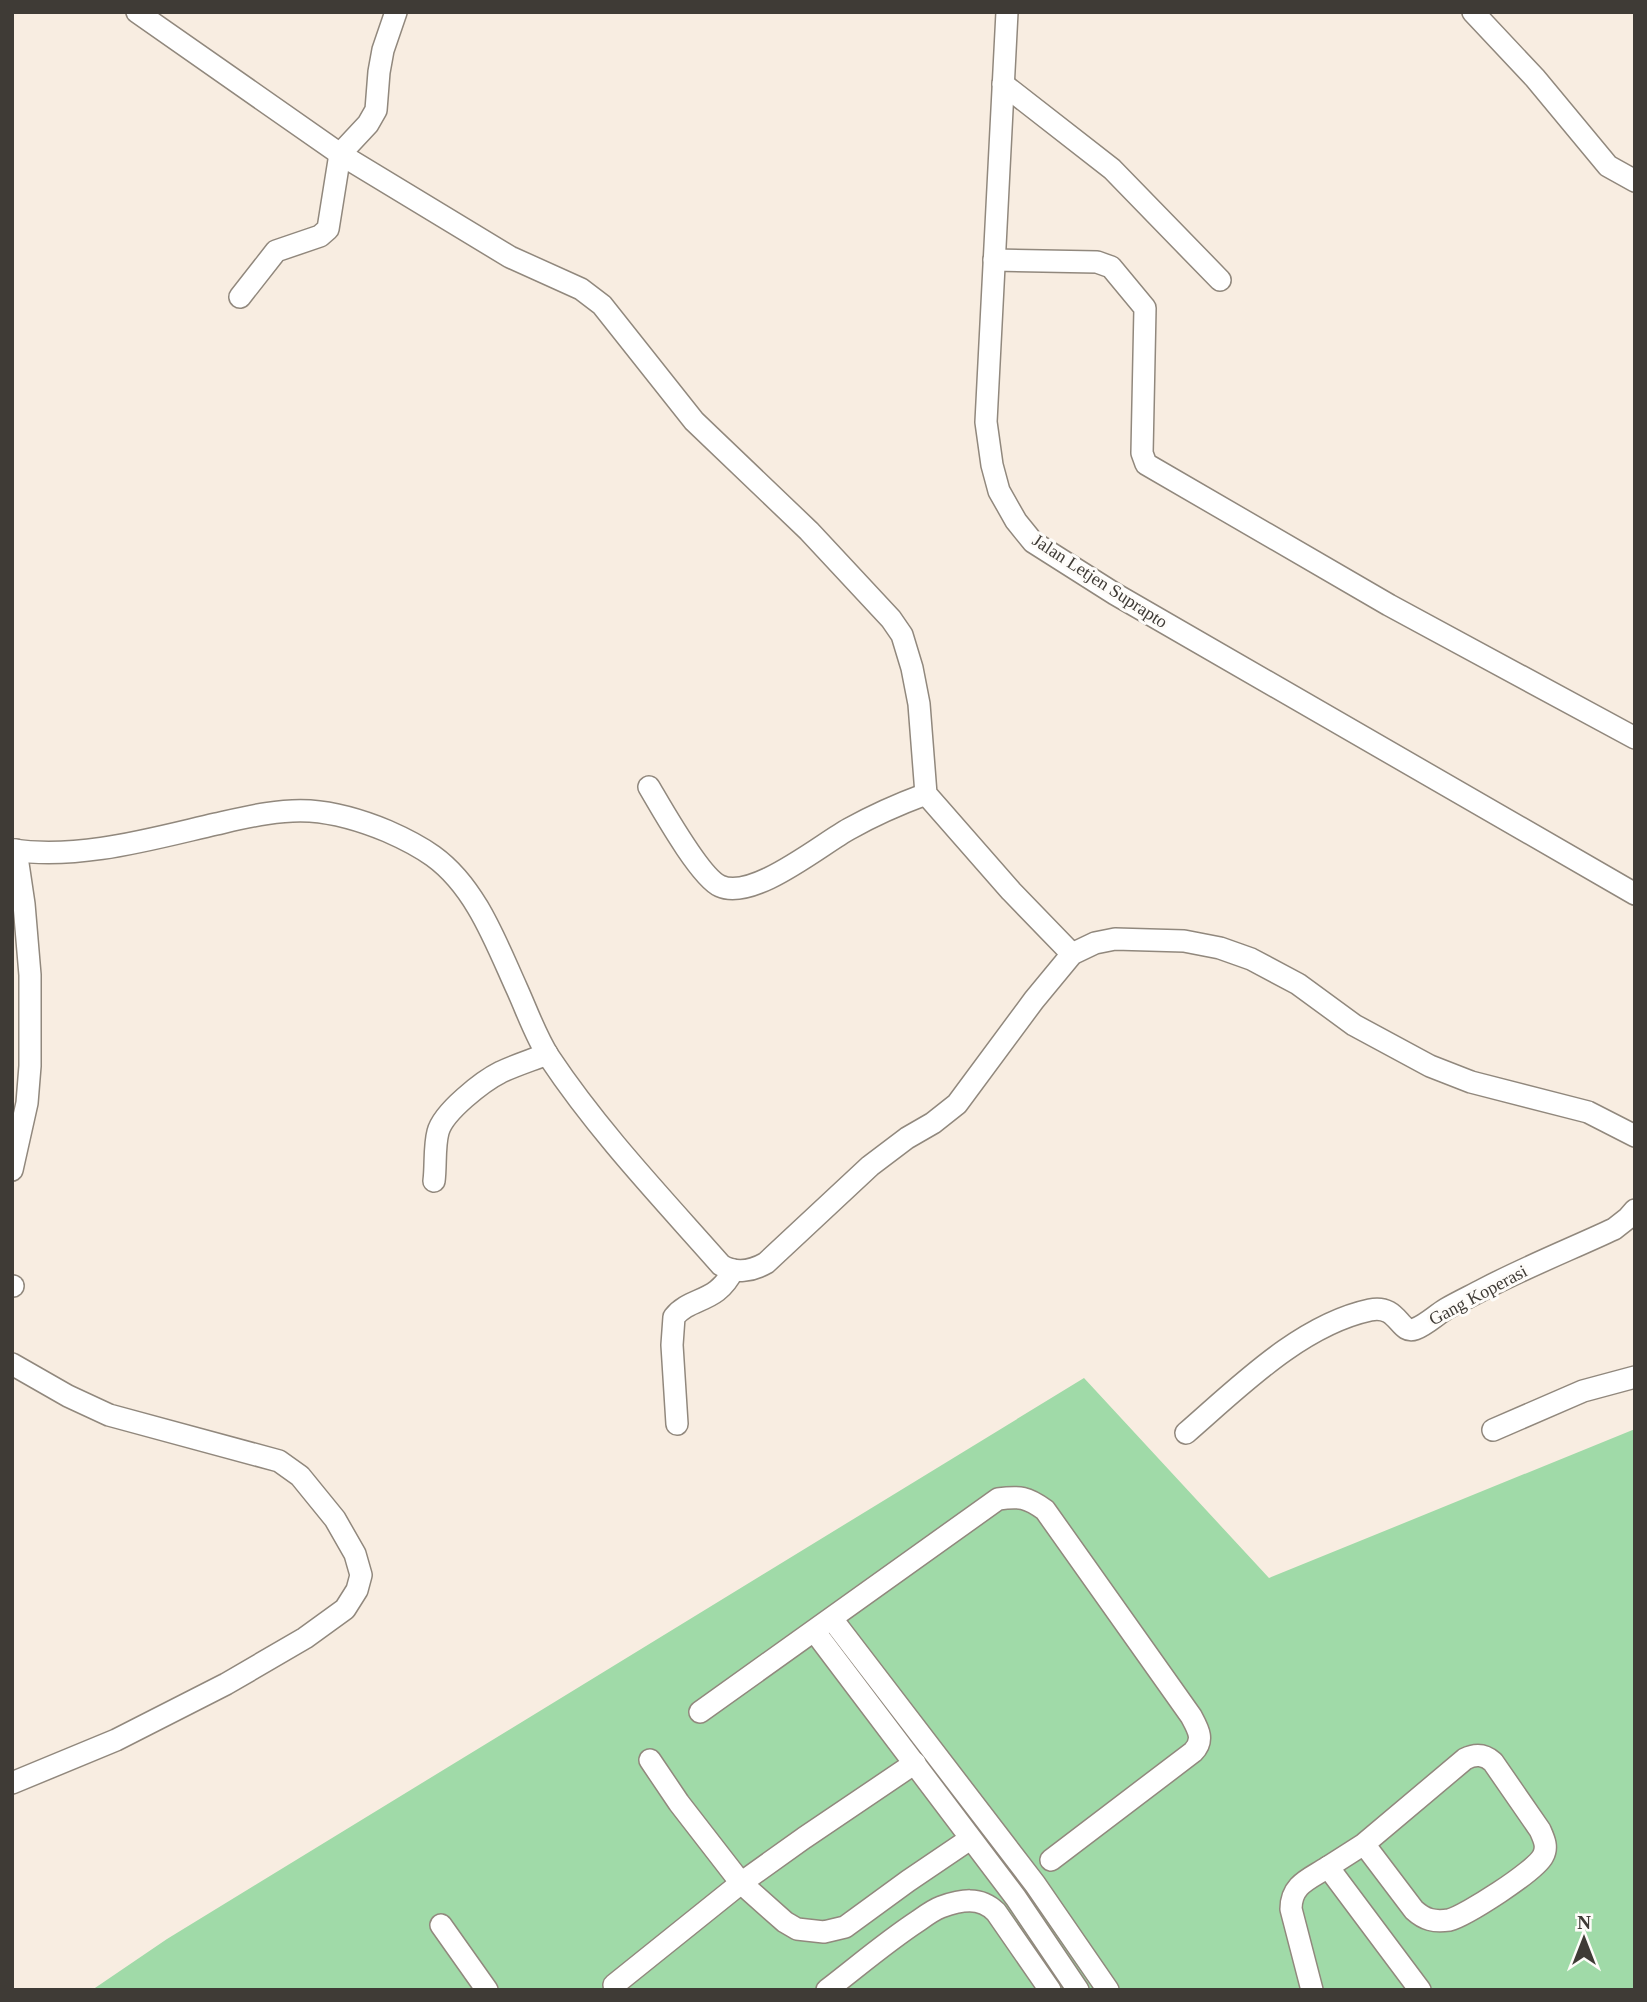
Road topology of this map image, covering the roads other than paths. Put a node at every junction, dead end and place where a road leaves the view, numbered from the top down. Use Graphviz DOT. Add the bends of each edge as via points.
graph roads {
  1 [pos="137,12"];
  2 [pos="396,12"];
  3 [pos="1007,12"];
  4 [pos="1473,12"];
  5 [pos="1003,84"];
  6 [pos="340,154"];
  7 [pos="1635,181"];
  8 [pos="994,260"];
  9 [pos="1220,280"];
  10 [pos="240,297"];
  11 [pos="1635,738"];
  12 [pos="649,787"];
  13 [pos="926,794"];
  14 [pos="14,850"];
  15 [pos="1635,894"];
  16 [pos="1072,954"];
  17 [pos="547,1054"];
  18 [pos="1635,1136"];
  19 [pos="12,1170"];
  20 [pos="434,1181"];
  21 [pos="1635,1210"];
  22 [pos="733,1270"];
  23 [pos="12,1364"];
  24 [pos="1635,1377"];
  25 [pos="677,1424"];
  26 [pos="1493,1430"];
  27 [pos="1186,1433"];
  28 [pos="832,1619"];
  29 [pos="815,1632"];
  30 [pos="700,1712"];
  31 [pos="650,1760"];
  32 [pos="915,1763"];
  33 [pos="12,1783"];
  34 [pos="970,1839"];
  35 [pos="1364,1844"];
  36 [pos="1051,1860"];
  37 [pos="1328,1867"];
  38 [pos="741,1883"];
  39 [pos="1035,1884"];
  40 [pos="1016,1898"];
  41 [pos="441,1925"];
  42 [pos="612,1988"];
  43 [pos="487,1990"];
  44 [pos="827,1990"];
  45 [pos="1050,1990"];
  46 [pos="1078,1990"];
  47 [pos="1108,1990"];
  48 [pos="1312,1990"];
  49 [pos="1420,1990"];
  1 -- 6 [label="street"];
  2 -- 6 [label="street" via="383,50 376,110"];
  3 -- 5 [label="street, Jalan Letjen Suprapto"];
  4 -- 7 [label="street" via="1608,166"];
  5 -- 8 [label="street, Jalan Letjen Suprapto"];
  5 -- 9 [label="street" via="1112,169"];
  6 -- 10 [label="street" via="328,229 276,251"];
  6 -- 13 [label="street" via="510,257 581,289 603,305 694,421 809,531 891,618 906,647 919,704"];
  8 -- 11 [label="street" via="1097,262 1111,267 1145,308 1142,453 1146,464 1389,605"];
  8 -- 15 [label="street, Jalan Letjen Suprapto" via="986,422 990,455 999,491 1033,542"];
  12 -- 13 [label="street" via="704,871 721,887 731,889 783,871 890,807"];
  13 -- 16 [label="street"];
  14 -- 17 [label="street" via="78,851 124,845 284,811 331,814 367,823 435,857 456,878 477,905"];
  14 -- 19 [label="street" via="30,975 30,1066"];
  16 -- 18 [label="street" via="1115,939 1184,941 1220,948 1298,984 1354,1024 1430,1066 1471,1082 1588,1112"];
  16 -- 22 [label="street" via="957,1104 870,1166 766,1263"];
  17 -- 20 [label="street" via="490,1079 442,1121"];
  17 -- 22 [label="street" via="614,1145 721,1265"];
  21 -- 27 [label="street, Gang Koperasi" via="1614,1229 1494,1284 1415,1329 1405,1328 1388,1310 1377,1309 1321,1329 1262,1368"];
  22 -- 25 [label="street" via="724,1286 674,1317"];
  23 -- 33 [label="street" via="109,1415 279,1461 300,1476 335,1519 355,1554 360,1575 345,1609 305,1638 116,1740"];
  24 -- 26 [label="street" via="1583,1391"];
  28 -- 29 [label="street"];
  28 -- 36 [label="street" via="999,1499 1030,1500 1045,1510 1191,1716 1200,1738 1193,1752"];
  28 -- 39 [label="street"];
  29 -- 30 [label="street"];
  29 -- 32 [label="street"];
  31 -- 38 [label="street"];
  32 -- 34 [label="street"];
  32 -- 38 [label="street"];
  34 -- 38 [label="street" via="837,1930 797,1929"];
  34 -- 40 [label="street"];
  35 -- 35 [label="street" via="1465,1759 1481,1755 1493,1762 1540,1830 1545,1849 1531,1870 1465,1913 1434,1921 1414,1910"];
  35 -- 37 [label="street"];
  37 -- 48 [label="street" via="1301,1884 1291,1901"];
  37 -- 49 [label="street"];
  38 -- 42 [label="street"];
  39 -- 40 [label="street"];
  39 -- 47 [label="street"];
  40 -- 46 [label="street"];
  41 -- 43 [label="street"];
  44 -- 45 [label="street" via="938,1907 977,1901 996,1912"];
}
